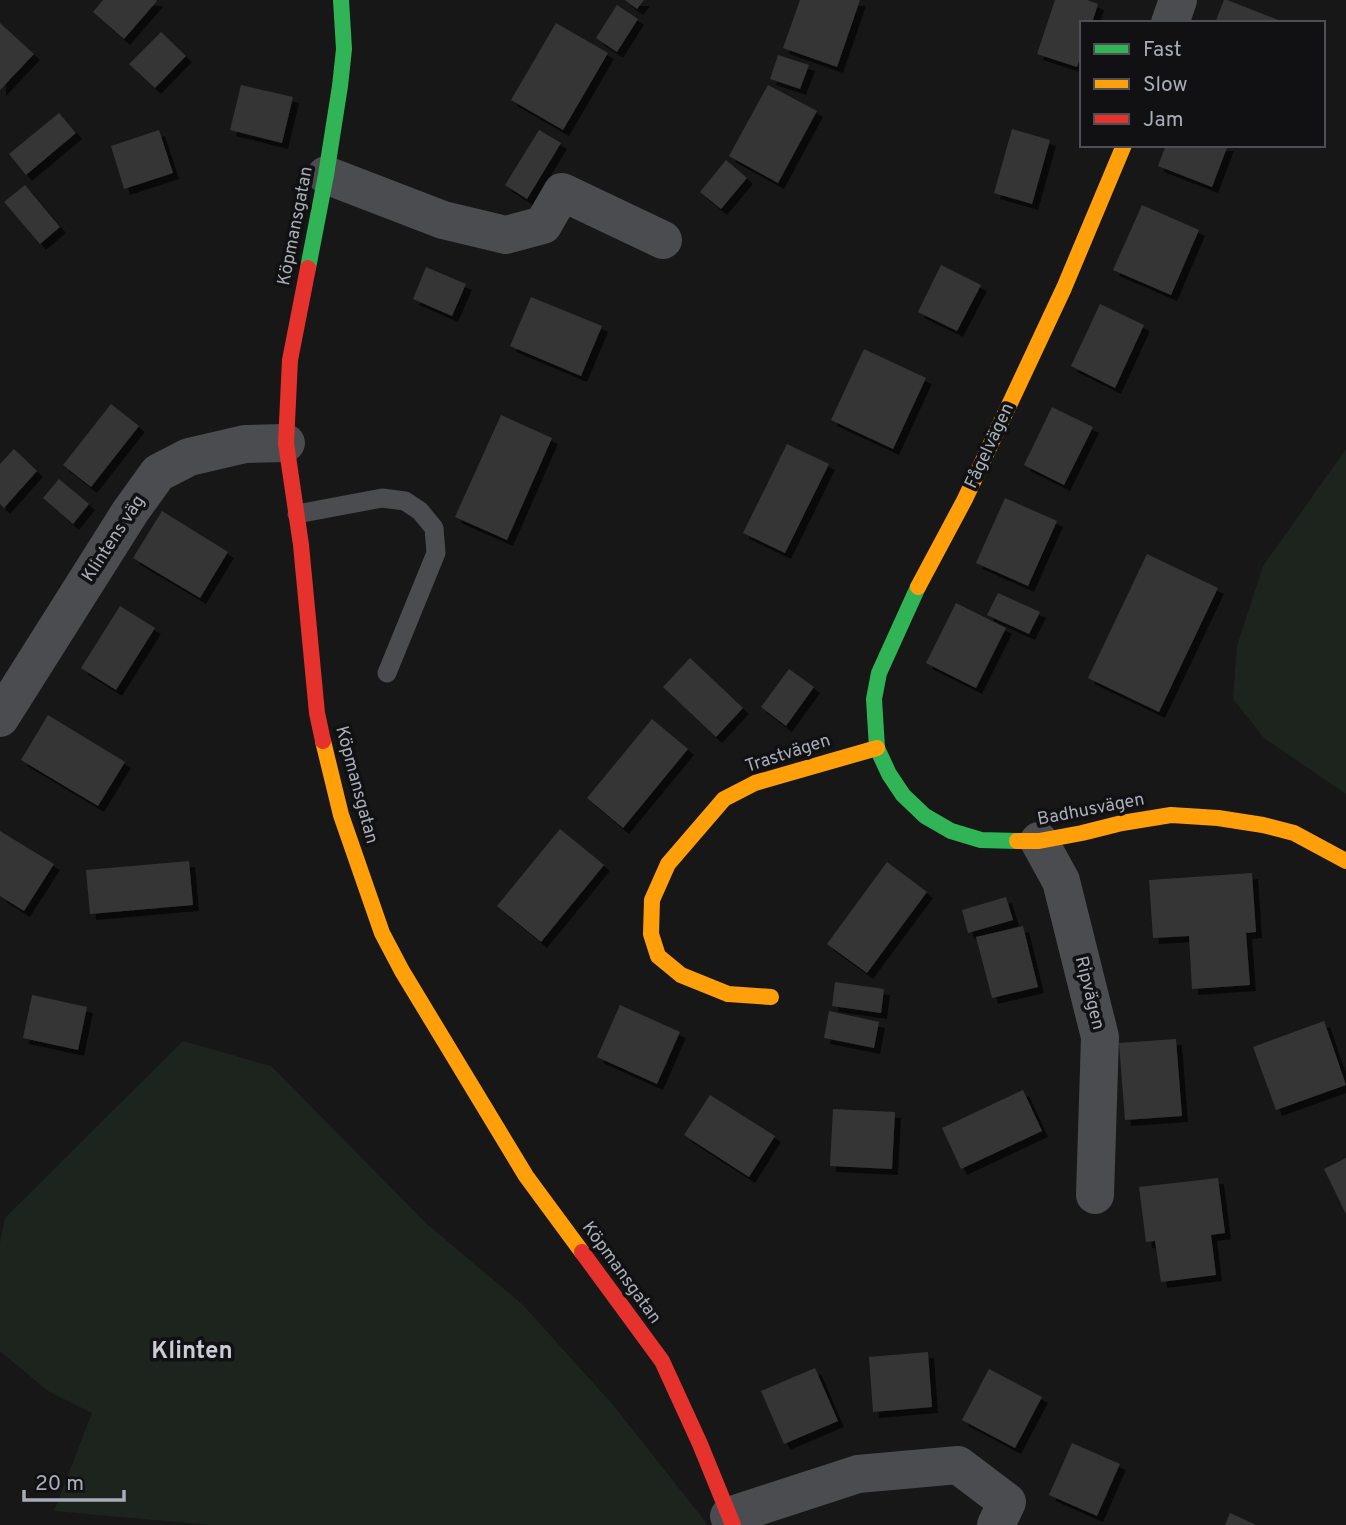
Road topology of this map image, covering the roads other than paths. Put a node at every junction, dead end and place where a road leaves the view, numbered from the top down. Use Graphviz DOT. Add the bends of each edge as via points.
graph roads {
  1 [pos="341,0"];
  2 [pos="1178,0"];
  3 [pos="1171,21"];
  4 [pos="1123,147"];
  5 [pos="326,175"];
  6 [pos="663,240"];
  7 [pos="286,443"];
  8 [pos="297,514"];
  9 [pos="387,673"];
  10 [pos="0,718"];
  11 [pos="877,748"];
  12 [pos="1039,841"];
  13 [pos="1346,860"];
  14 [pos="771,997"];
  15 [pos="1095,1195"];
  16 [pos="731,1520"];
  17 [pos="996,1525"];
  1 -- 5 [label="street, Köpmansgatan" via="344,49"];
  2 -- 3 [label="street"];
  4 -- 11 [label="street, Fågelvägen" via="1064,288 879,673 874,699"];
  5 -- 6 [label="street" via="443,220 506,234 544,225 562,192"];
  5 -- 7 [label="street, Köpmansgatan" via="290,360"];
  7 -- 8 [label="street, Köpmansgatan"];
  7 -- 10 [label="street, Klintens väg" via="234,446 189,457 158,473"];
  8 -- 9 [label="lane" via="382,498 405,501 434,528 436,553"];
  8 -- 16 [label="street, Köpmansgatan" via="317,713 341,815 382,933 526,1176 662,1361"];
  11 -- 12 [label="street, Badhusvägen" via="903,796 951,831 981,840"];
  11 -- 14 [label="street, Trastvägen" via="755,783 724,799 668,864 652,900 651,934 658,956 681,975 728,993"];
  12 -- 13 [label="street, Badhusvägen" via="1183,815 1294,833"];
  12 -- 15 [label="street, Ripvägen" via="1061,881 1100,1037"];
  16 -- 17 [label="street" via="858,1474 958,1465 1007,1502"];
}
